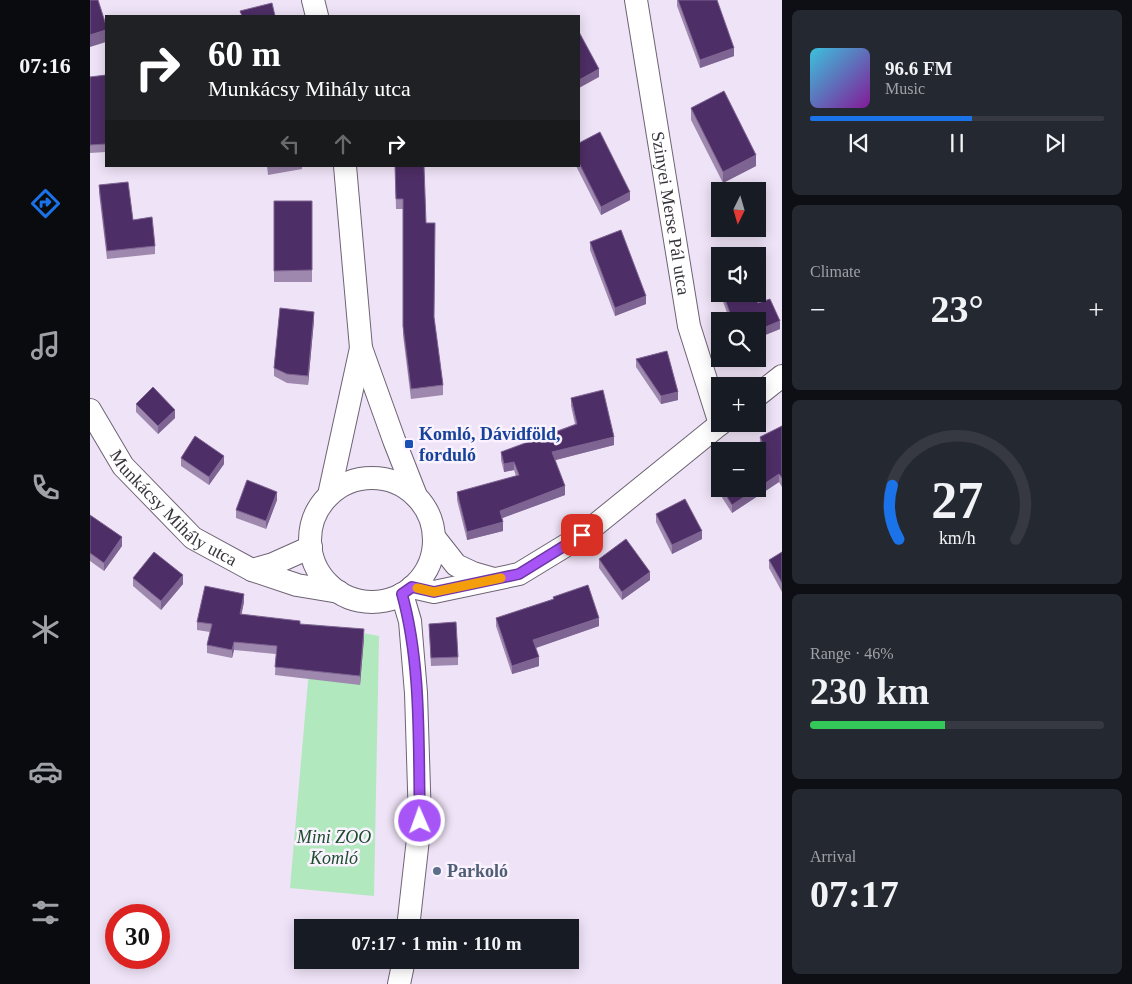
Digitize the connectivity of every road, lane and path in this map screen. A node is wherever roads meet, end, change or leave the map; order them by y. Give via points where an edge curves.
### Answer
1 (313, 0) edge
2 (636, 0) edge
3 (317, 15) edge
4 (345, 167) edge
5 (361, 348) junction
6 (782, 376) edge
7 (766, 389) edge
8 (711, 396) edge
9 (90, 410) edge
10 (711, 431) edge
11 (329, 495) junction
12 (416, 496) junction
13 (434, 537) junction
14 (310, 547) junction
15 (252, 570) junction
16 (495, 580) junction
17 (407, 591) junction
18 (339, 592) junction
19 (409, 919) edge
20 (402, 969) edge
21 (399, 984) edge

1 - 3 street
2 - 8 street, Szinyei Merse Pál utca via 689,326
4 - 5 street
5 - 11 street
5 - 12 street
6 - 7 street
9 - 15 street, Munkácsy Mihály utca via 123,466 193,538
10 - 16 street via 582,535 519,574
11 - 12 street via 340,487 366,478 380,478 405,487
11 - 14 street via 311,528
12 - 13 street via 432,522
13 - 16 street via 456,564
13 - 17 street via 432,556 424,573
14 - 15 street, Munkácsy Mihály utca
14 - 18 street via 315,565
15 - 18 street, Munkácsy Mihály utca via 297,585
16 - 17 street via 434,592
17 - 18 street via 382,601 360,600
17 - 19 street via 416,693 420,821
20 - 21 street

